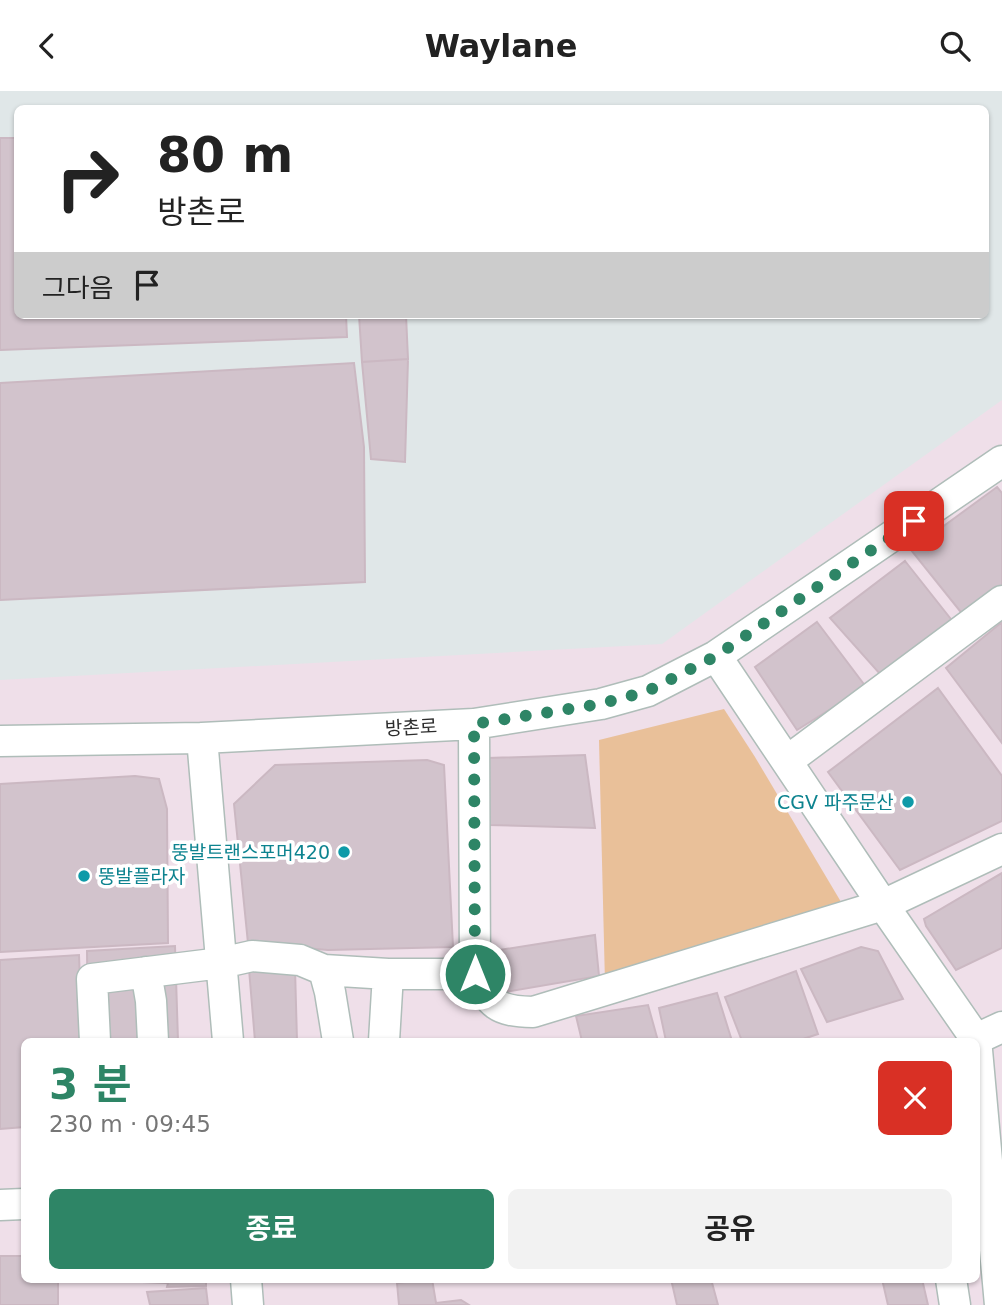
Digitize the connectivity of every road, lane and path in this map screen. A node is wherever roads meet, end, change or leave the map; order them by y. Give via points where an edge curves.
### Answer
1 (1002, 461) edge
2 (1002, 601) edge
3 (716, 656) junction
4 (474, 724) junction
5 (202, 738) junction
6 (0, 741) edge
7 (787, 761) junction
8 (1002, 849) edge
9 (883, 905) junction
10 (221, 963) junction
11 (324, 970) junction
12 (146, 972) junction
13 (388, 974) junction
14 (475, 974) junction
15 (983, 1036) edge
16 (95, 1038) edge
17 (153, 1038) edge
18 (228, 1038) edge
19 (338, 1038) edge
20 (383, 1038) edge
21 (21, 1204) edge
22 (0, 1205) edge
23 (246, 1283) edge
24 (952, 1283) edge
25 (248, 1305) edge
26 (955, 1305) edge
27 (1000, 1305) edge

1 - 3 street, 방촌로
2 - 7 street
3 - 4 street, 방촌로 via 648,691 600,704
3 - 7 street
4 - 5 street, 방촌로
4 - 14 street
5 - 6 street, 방촌로
5 - 10 street
7 - 9 street
8 - 9 street
9 - 14 street via 533,1012 508,1012 489,999
9 - 15 street
10 - 11 street via 252,956 300,960
10 - 12 street
10 - 18 street
11 - 13 street
11 - 19 street
12 - 16 street via 92,979
12 - 17 street
13 - 14 street
13 - 20 street
15 - 27 street
21 - 22 street
23 - 25 street
24 - 26 street

